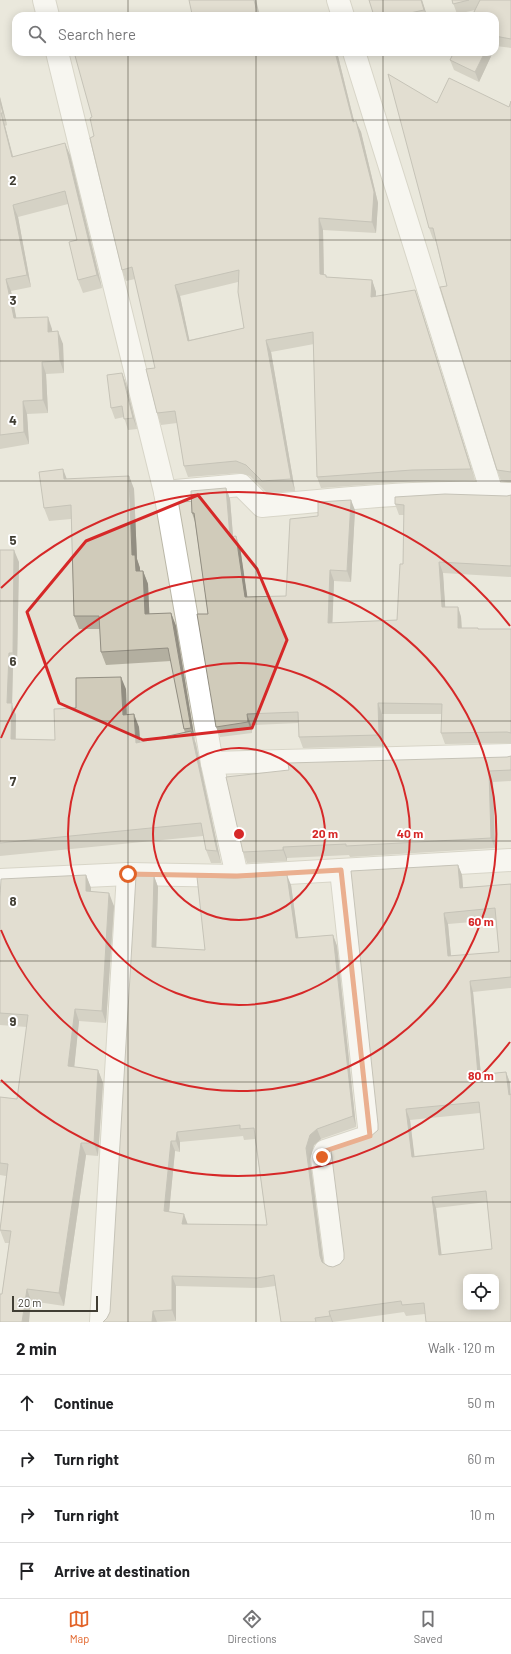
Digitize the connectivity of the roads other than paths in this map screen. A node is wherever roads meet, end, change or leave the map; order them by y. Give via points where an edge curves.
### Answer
1 (44, 0) edge
2 (338, 0) edge
3 (47, 12) edge
4 (342, 12) edge
5 (58, 56) edge
6 (355, 56) edge
7 (165, 492) junction
8 (502, 493) edge
9 (511, 755) edge
10 (212, 764) junction
11 (511, 860) edge
12 (341, 870) junction
13 (128, 874) junction
14 (237, 876) junction
15 (0, 880) edge
16 (336, 1265) edge
17 (100, 1322) edge

1 - 3 street
2 - 4 street
5 - 7 street
6 - 8 street
7 - 8 street via 240,485 262,506 389,495
7 - 10 street
9 - 10 street
10 - 14 street
11 - 12 street
12 - 14 street
12 - 16 street via 370,1136 325,1151 322,1157
13 - 14 street
13 - 15 street
13 - 17 street

